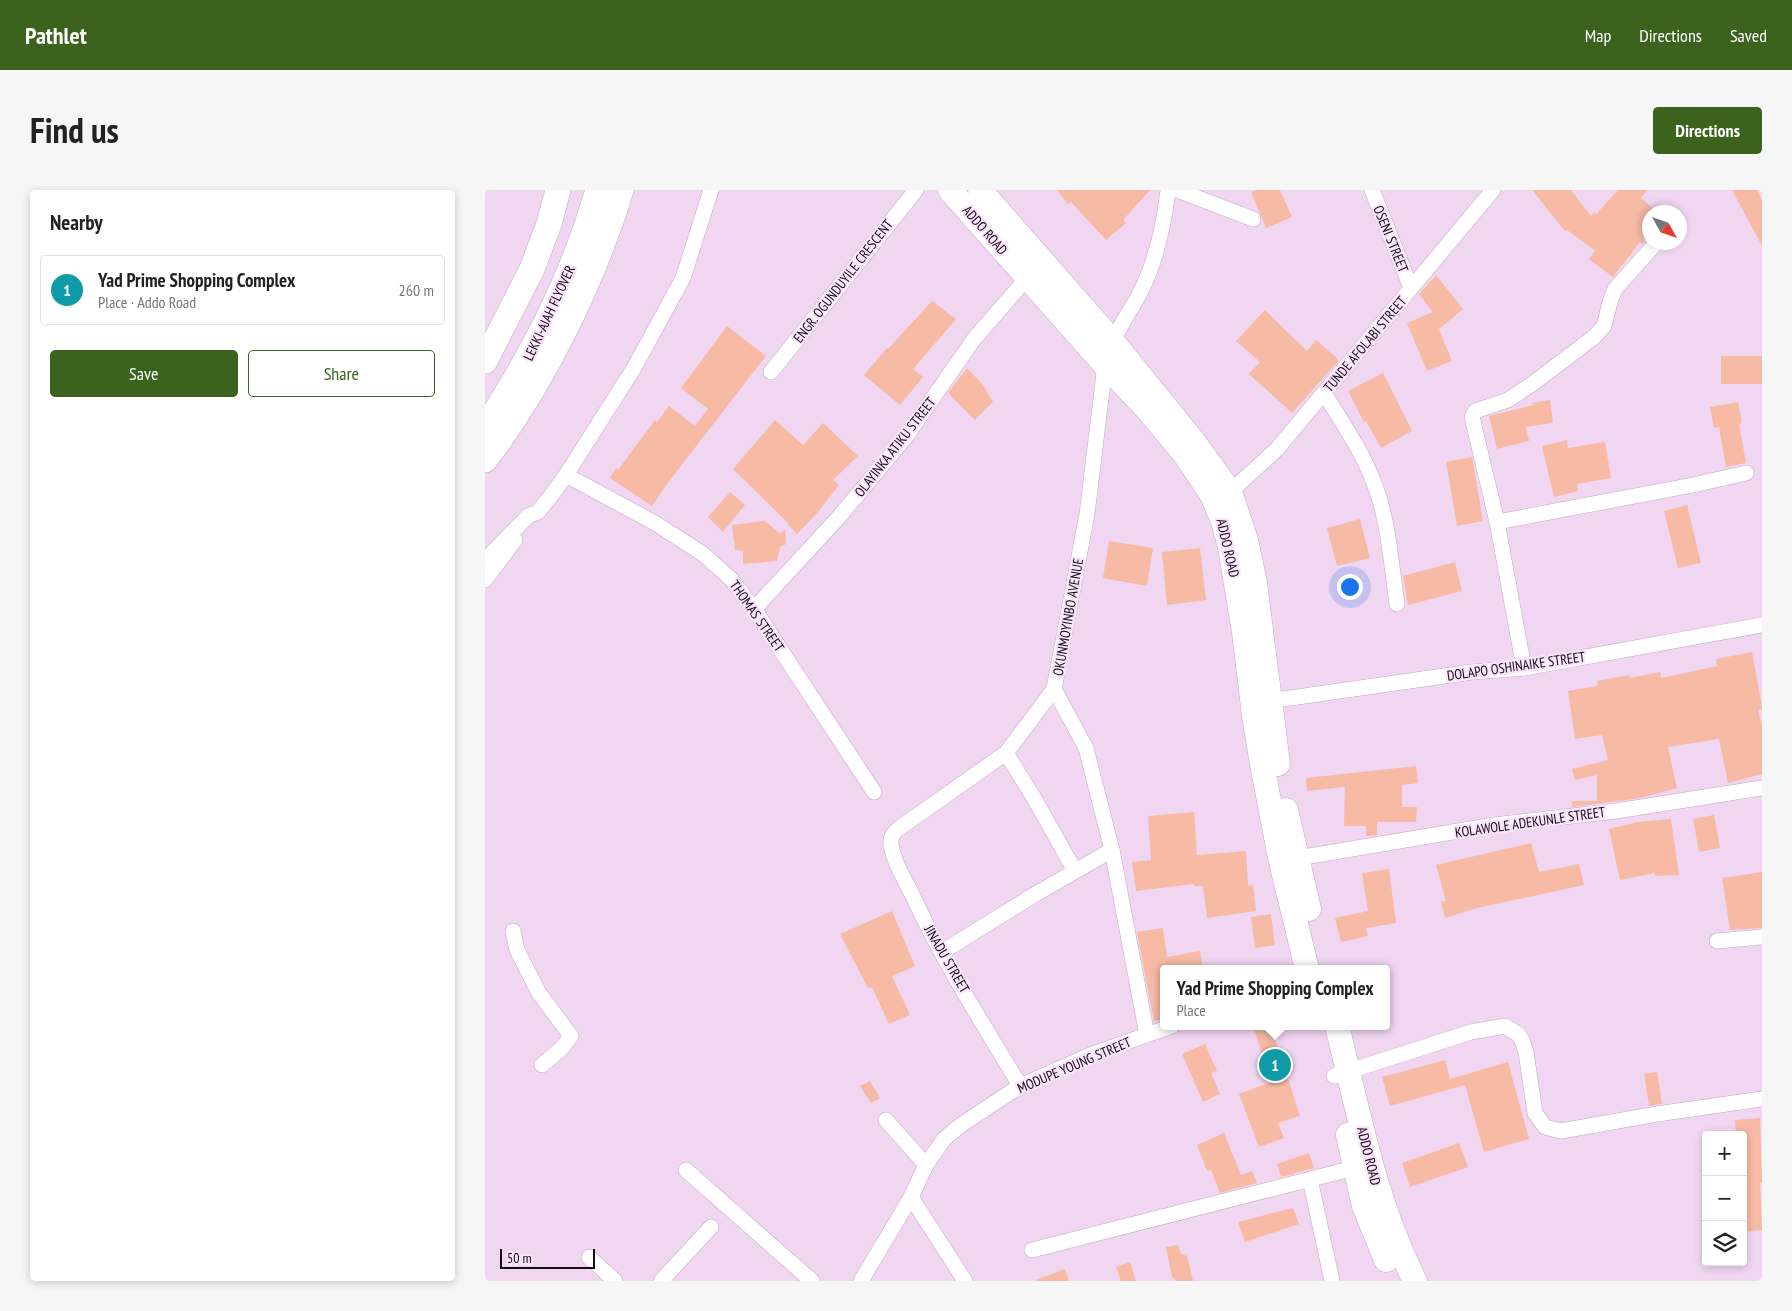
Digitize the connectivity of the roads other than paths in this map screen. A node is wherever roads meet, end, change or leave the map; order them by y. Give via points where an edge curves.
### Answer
1 (558, 190) edge
2 (581, 190) edge
3 (598, 190) edge
4 (621, 190) edge
5 (711, 190) edge
6 (915, 190) edge
7 (949, 190) edge
8 (980, 190) edge
9 (1168, 190) edge
10 (1177, 190) edge
11 (1372, 190) edge
12 (1493, 190) edge
13 (1253, 219) dead end
14 (1650, 250) edge
15 (1027, 278) junction
16 (1411, 288) junction
17 (1113, 342) junction
18 (485, 361) edge
19 (1105, 365) junction
20 (771, 372) dead end
21 (1324, 393) junction
22 (485, 397) edge
23 (485, 428) edge
24 (485, 460) edge
25 (1746, 472) dead end
26 (566, 475) junction
27 (1230, 492) junction
28 (538, 512) junction
29 (1497, 522) junction
30 (485, 560) edge
31 (485, 580) edge
32 (1397, 604) dead end
33 (754, 609) junction
34 (1762, 625) edge
35 (1524, 668) junction
36 (1054, 689) junction
37 (1269, 701) junction
38 (1006, 753) junction
39 (1762, 788) edge
40 (874, 792) dead end
41 (899, 829) joint
42 (1111, 850) junction
43 (1297, 858) junction
44 (1075, 871) junction
45 (513, 931) dead end
46 (1762, 937) edge
47 (1717, 941) dead end
48 (942, 952) junction
49 (1306, 965) edge
50 (1322, 965) edge
51 (1160, 1030) edge
52 (1323, 1030) edge
53 (1337, 1030) edge
54 (1147, 1034) junction
55 (542, 1065) dead end
56 (1341, 1074) junction
57 (1020, 1086) junction
58 (1762, 1099) edge
59 (886, 1120) dead end
60 (926, 1166) junction
61 (1355, 1168) junction
62 (686, 1170) dead end
63 (1310, 1179) junction
64 (911, 1197) junction
65 (711, 1227) dead end
66 (1032, 1250) dead end
67 (589, 1256) dead end
68 (615, 1281) edge
69 (661, 1281) edge
70 (812, 1281) edge
71 (861, 1281) edge
72 (965, 1281) edge
73 (1332, 1281) edge
74 (1397, 1281) edge
75 (1415, 1281) edge

1 - 18 highway via 532,269
2 - 22 highway, LEKKI-AJAH FLYOVER via 537,306
3 - 23 highway, LEKKI-AJAH FLYOVER via 552,310 524,366
4 - 24 highway via 570,317 537,381
5 - 26 street via 683,278 633,368
6 - 20 street, ENGR. OGUNDUYILE CRESCENT
7 - 15 main road, ADDO ROAD
8 - 17 main road, ADDO ROAD
9 - 17 street via 1165,214 1142,289
10 - 13 street
11 - 16 street, OSENI STREET
12 - 16 street, TUNDE AFOLABI STREET
14 - 29 street via 1615,289 1604,326 1594,337 1508,400 1473,413
15 - 19 main road, ADDO ROAD
15 - 33 street, OLAYINKA ATIKU STREET via 974,339 905,438 838,518
16 - 21 street, TUNDE AFOLABI STREET
17 - 27 main road, ADDO ROAD
19 - 36 street, OKUNMOYINBO AVENUE via 1087,514
19 - 49 main road, ADDO ROAD via 1184,453 1212,496 1223,521 1235,575 1267,792
21 - 27 street, TUNDE AFOLABI STREET via 1277,449
21 - 32 street via 1355,442 1375,485 1384,515
25 - 29 street
26 - 28 street
26 - 33 street, THOMAS STREET via 655,523 703,554 731,579
27 - 37 main road, ADDO ROAD via 1246,540 1255,582
28 - 30 street via 524,520
28 - 31 street
29 - 35 street
33 - 40 street, THOMAS STREET
34 - 35 street, DOLAPO OSHINAIKE STREET
35 - 37 street, DOLAPO OSHINAIKE STREET via 1472,672
36 - 38 street, OKUNMOYINBO AVENUE
36 - 42 street via 1086,748
37 - 43 main road, ADDO ROAD via 1284,800
38 - 41 street, OKUNMOYINBO AVENUE
38 - 44 street
39 - 43 street, KOLAWOLE ADEKUNLE STREET
41 - 48 street, JINADU STREET via 891,838 897,862
42 - 44 street
42 - 54 street
43 - 50 main road, ADDO ROAD
44 - 48 street
45 - 55 street via 517,950 539,993 571,1036
46 - 47 street
48 - 57 street, JINADU STREET
51 - 54 street, MODUPE YOUNG STREET
52 - 56 main road, ADDO ROAD
53 - 56 main road, ADDO ROAD
54 - 57 street, MODUPE YOUNG STREET
56 - 58 street via 1471,1032 1505,1026 1523,1040 1535,1113 1545,1127 1561,1131
56 - 61 main road, ADDO ROAD
56 - 75 main road, ADDO ROAD via 1391,1231
57 - 60 street, MODUPE YOUNG STREET via 961,1124 944,1139
59 - 60 street
60 - 64 street, MODUPE YOUNG STREET
61 - 63 street
61 - 74 main road, ADDO ROAD via 1364,1206
62 - 70 street
63 - 66 street
63 - 73 street
64 - 71 street, MODUPE YOUNG STREET
64 - 72 street
65 - 69 street
67 - 68 street

